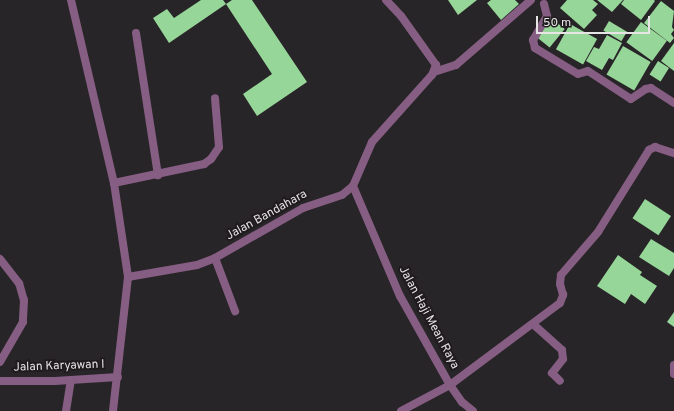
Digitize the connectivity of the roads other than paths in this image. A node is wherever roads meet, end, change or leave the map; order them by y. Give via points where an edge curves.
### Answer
1 (72, 0) edge
2 (386, 0) edge
3 (531, 0) edge
4 (535, 0) edge
5 (546, 2) edge
6 (136, 33) dead end
7 (434, 72) junction
8 (215, 98) dead end
9 (674, 103) edge
10 (674, 152) edge
11 (158, 174) junction
12 (114, 183) junction
13 (353, 186) junction
14 (215, 258) junction
15 (0, 259) edge
16 (128, 277) junction
17 (234, 311) dead end
18 (533, 324) junction
19 (0, 362) edge
20 (674, 365) edge
21 (674, 374) edge
22 (118, 377) junction
23 (71, 380) junction
24 (0, 381) edge
25 (560, 382) dead end
26 (450, 385) junction
27 (66, 411) edge
28 (113, 411) edge
29 (401, 411) edge
30 (473, 411) edge

1 - 12 street
2 - 7 street via 435,61
3 - 7 street via 456,65
4 - 5 street
5 - 9 street via 547,16 533,40 535,48 578,74 588,71 631,100 651,88
6 - 11 street
7 - 13 street via 372,142
8 - 11 street via 219,147 216,155 204,164
10 - 18 street via 655,146 644,157 598,232 561,275 563,295 560,303
11 - 12 street
12 - 16 street
13 - 14 street, Jalan Bandahara via 342,195 303,208
13 - 26 street, Jalan Haji Mean Raya via 400,296
14 - 16 street, Jalan Bandahara via 198,265
14 - 17 street
15 - 19 street via 19,283 24,300 23,322
16 - 22 street
18 - 25 street via 562,350 563,359 552,373
18 - 26 street
20 - 21 street
22 - 23 street, Jalan Karyawan I
22 - 28 street
23 - 24 street, Jalan Karyawan I
23 - 27 street
26 - 29 street
26 - 30 street, Jalan Haji Mean Raya

